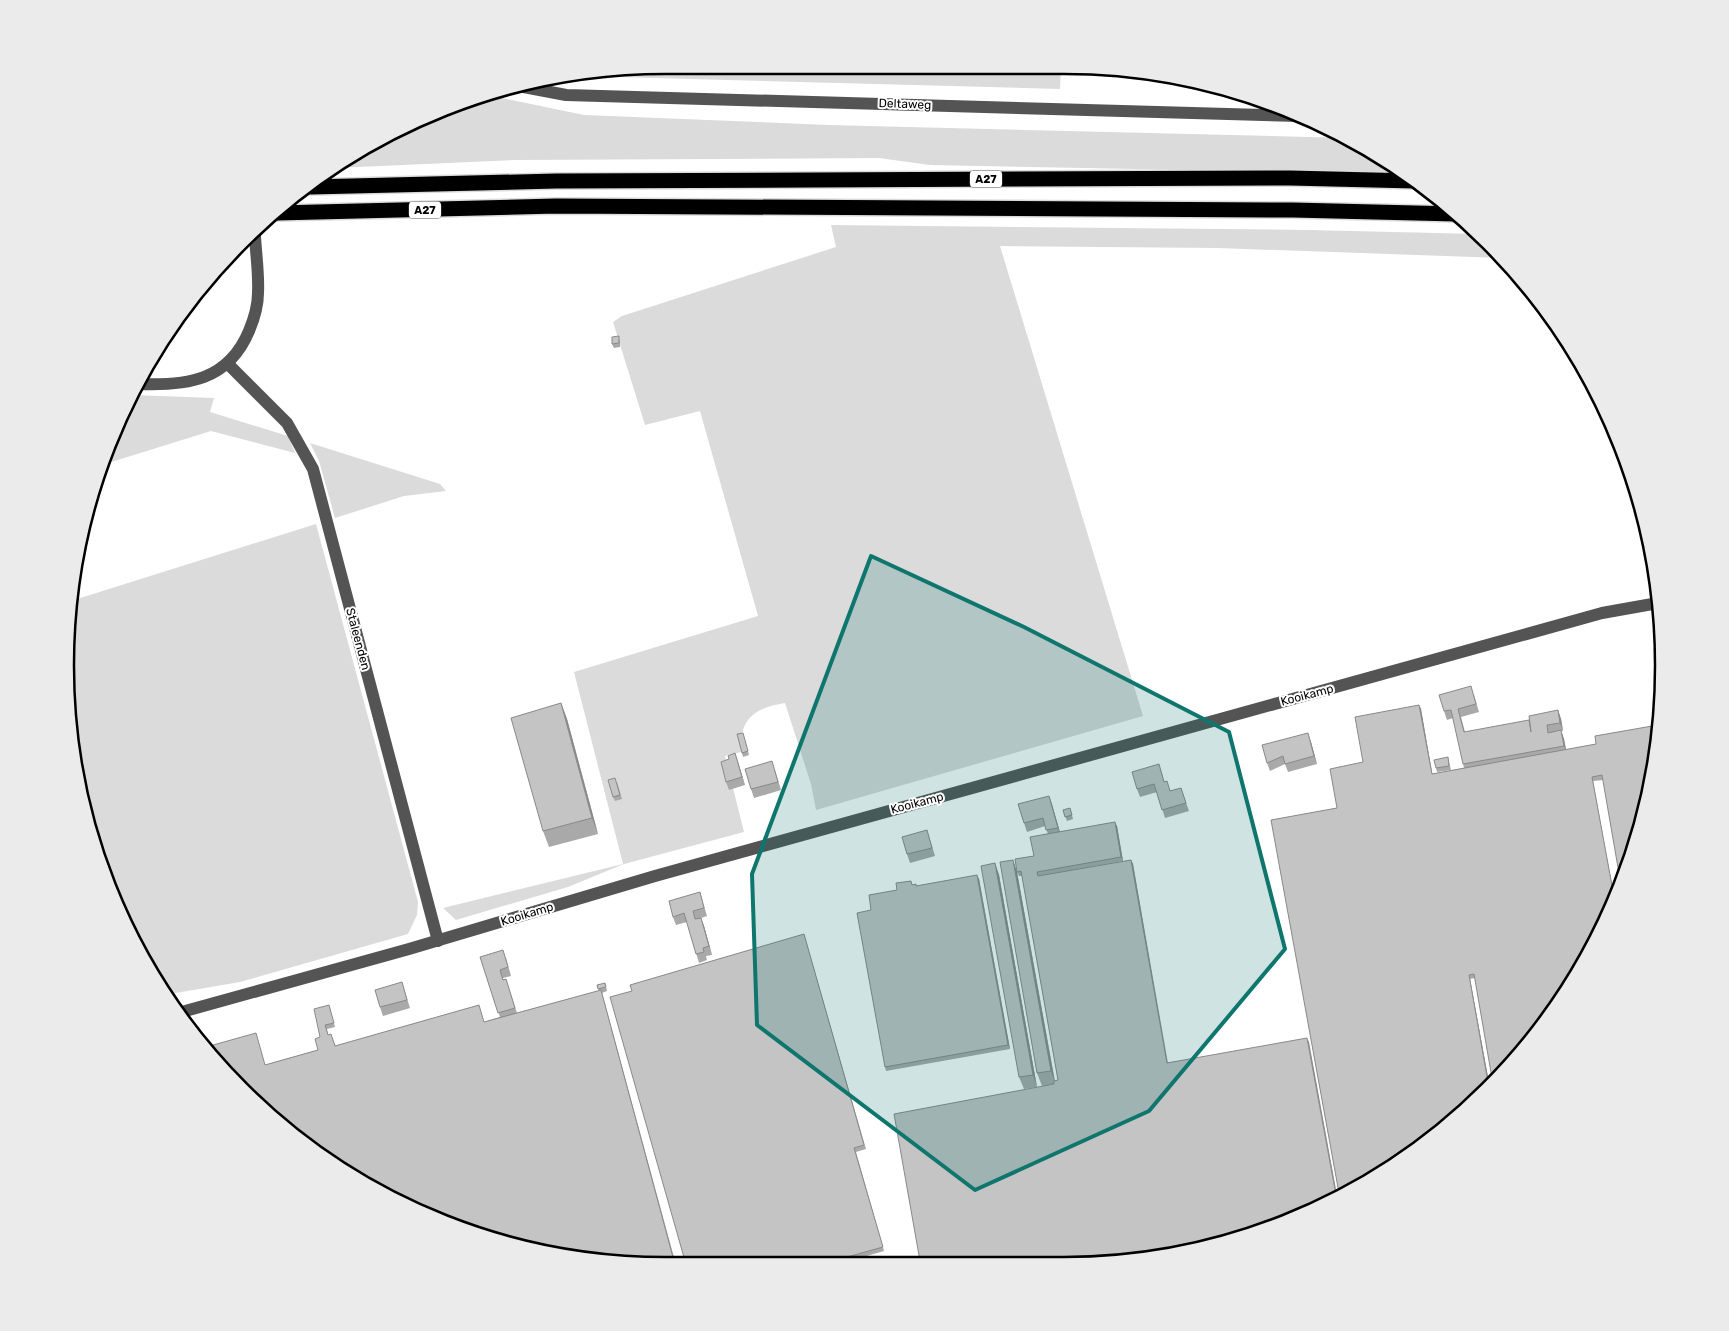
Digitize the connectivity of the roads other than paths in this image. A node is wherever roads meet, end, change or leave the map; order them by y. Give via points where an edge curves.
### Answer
1 (535, 89) edge
2 (1281, 115) edge
3 (1403, 181) edge
4 (318, 187) edge
5 (285, 213) edge
6 (1445, 214) edge
7 (255, 239) edge
8 (228, 364) junction
9 (146, 384) edge
10 (1652, 604) edge
11 (438, 940) junction
12 (185, 1011) edge

1 - 2 street, Deltaweg via 566,94
3 - 4 highway, A27 via 1290,178 556,180
5 - 6 highway, A27 via 556,206
7 - 8 street via 258,294 254,317 241,350
8 - 9 street via 194,381
8 - 11 street, Staleenden via 287,423 312,469
10 - 11 street, Kooikamp via 1602,613 655,876
11 - 12 street, Kooikamp

